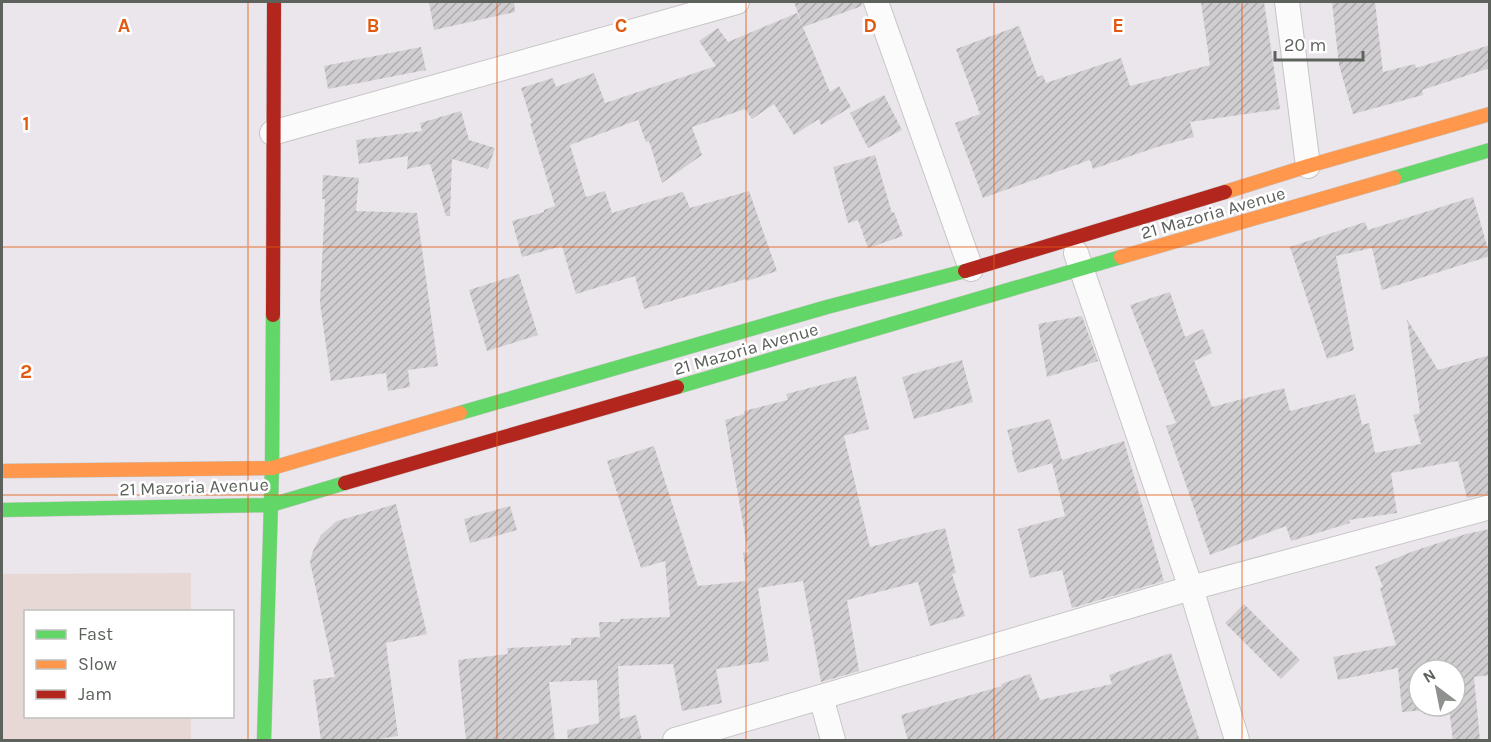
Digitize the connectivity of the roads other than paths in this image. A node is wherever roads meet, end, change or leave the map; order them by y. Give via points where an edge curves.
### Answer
1 (274, 2) edge
2 (737, 2) edge
3 (876, 2) edge
4 (1287, 2) edge
5 (1490, 114) edge
6 (272, 133) junction
7 (1490, 150) edge
8 (1308, 166) junction
9 (1072, 239) junction
10 (971, 269) junction
11 (1082, 270) junction
12 (272, 468) junction
13 (2, 471) edge
14 (271, 505) junction
15 (1490, 507) edge
16 (2, 510) edge
17 (1191, 588) junction
18 (821, 697) junction
19 (264, 741) edge
20 (675, 741) edge
21 (833, 741) edge
22 (1237, 741) edge

1 - 6 main road
2 - 6 street
3 - 10 street
4 - 8 street
5 - 8 main road, 21 Mazoria Avenue
6 - 12 main road
7 - 11 main road, 21 Mazoria Avenue
8 - 9 main road, 21 Mazoria Avenue
9 - 10 main road, 21 Mazoria Avenue
9 - 11 street
10 - 12 main road, 21 Mazoria Avenue
11 - 14 main road, 21 Mazoria Avenue
11 - 17 street
12 - 13 main road, 21 Mazoria Avenue
12 - 14 main road
14 - 16 main road, 21 Mazoria Avenue
14 - 19 main road
15 - 17 street
17 - 18 street
17 - 22 street
18 - 20 street
18 - 21 street

